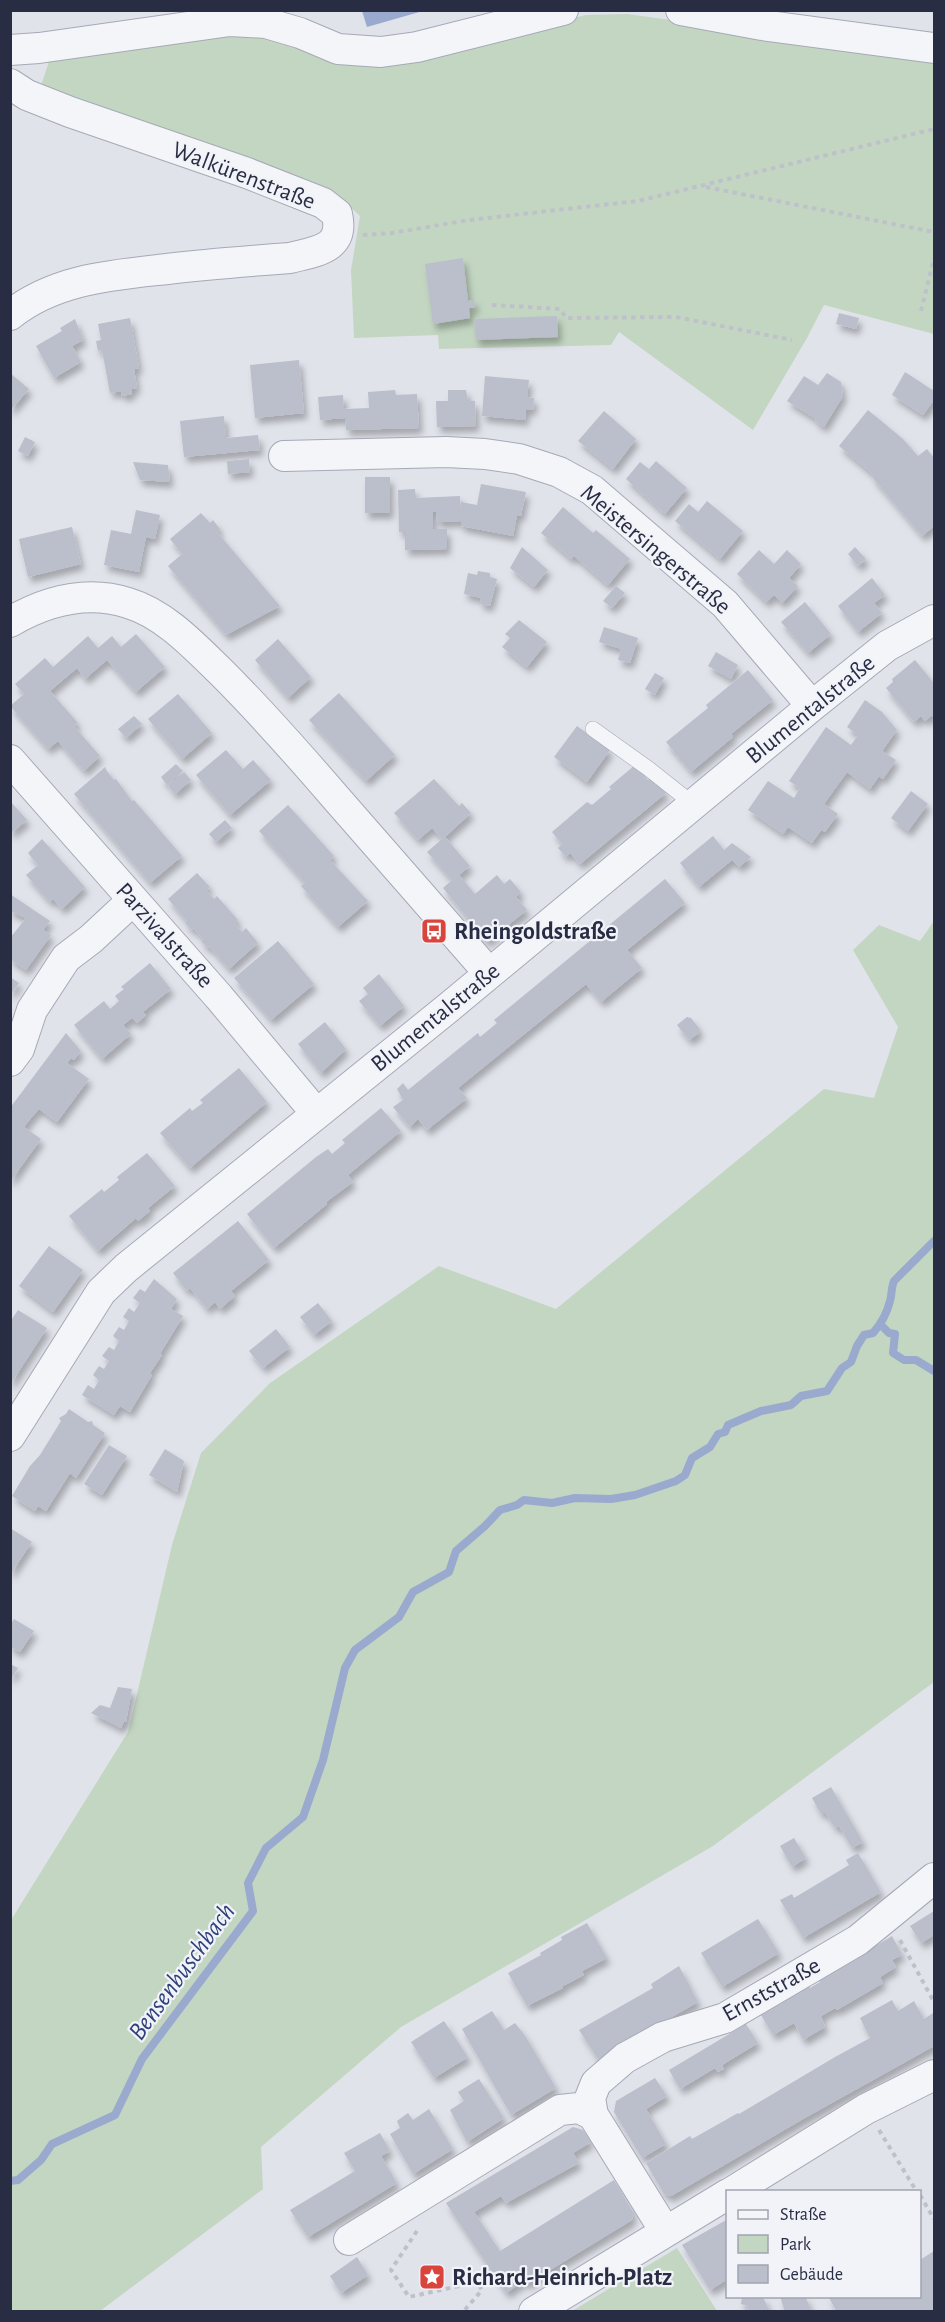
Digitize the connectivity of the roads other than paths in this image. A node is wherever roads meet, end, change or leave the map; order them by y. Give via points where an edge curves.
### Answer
1 (562, 10) edge
2 (681, 10) edge
3 (934, 48) edge
4 (10, 50) edge
5 (10, 84) edge
6 (10, 315) edge
7 (284, 456) dead end
8 (934, 620) edge
9 (10, 622) edge
10 (812, 706) junction
11 (593, 729) dead end
12 (10, 760) edge
13 (693, 804) junction
14 (133, 900) junction
15 (489, 973) junction
16 (10, 1061) edge
17 (316, 1113) junction
18 (10, 1436) edge
19 (934, 1878) edge
20 (934, 2075) edge
21 (593, 2115) junction
22 (735, 2190) edge
23 (726, 2195) edge
24 (665, 2231) junction
25 (349, 2240) dead end
26 (534, 2312) edge

1 - 4 street via 381,52 338,49 266,23 230,21
2 - 3 street via 762,26
5 - 6 street, Walkürenstraße via 70,112 323,203 337,214 340,227 333,242 319,251 290,258 96,277 56,289
7 - 10 street, Meistersingerstraße via 485,454 519,459 560,472 592,490 725,604
8 - 10 street, Blumentalstraße via 887,646
9 - 15 street via 32,609 56,602 104,598 149,612 187,639 266,718
10 - 13 street, Blumentalstraße
11 - 13 lane
12 - 14 street, Parzivalstraße
13 - 15 street, Blumentalstraße
14 - 16 street via 66,958 32,1010 19,1048
14 - 17 street, Parzivalstraße
15 - 17 street, Blumentalstraße
17 - 18 street, Blumentalstraße via 101,1292
19 - 21 street, Ernststraße via 858,1940 726,2018 663,2037 625,2058 596,2083 590,2098
20 - 22 street via 866,2109
21 - 24 street
21 - 25 street via 579,2108 560,2110
23 - 24 street
24 - 26 street

